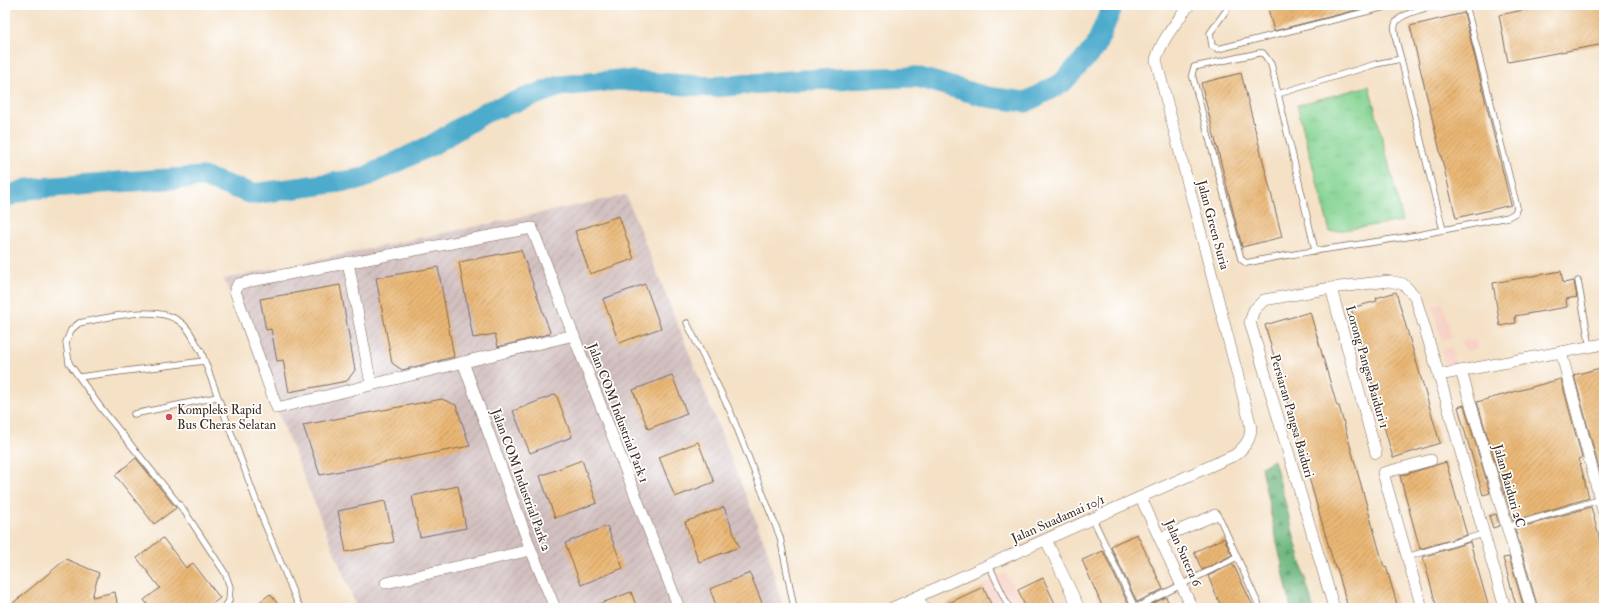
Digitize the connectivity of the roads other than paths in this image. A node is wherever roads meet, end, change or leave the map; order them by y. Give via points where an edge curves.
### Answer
1 (1189, 5) edge
2 (1230, 5) edge
3 (1393, 5) edge
4 (1438, 5) edge
5 (1466, 5) edge
6 (1416, 8) edge
7 (1401, 59) junction
8 (1278, 94) junction
9 (1443, 230) junction
10 (1315, 250) junction
11 (348, 262) junction
12 (1578, 281) dead end
13 (1330, 288) junction
14 (688, 323) dead end
15 (574, 336) junction
16 (1604, 344) edge
17 (1590, 347) junction
18 (1561, 352) junction
19 (204, 361) junction
20 (463, 362) junction
21 (1461, 371) junction
22 (1440, 376) junction
23 (79, 377) junction
24 (371, 384) junction
25 (217, 397) junction
26 (134, 414) dead end
27 (1376, 453) dead end
28 (1235, 455) joint
29 (1431, 460) dead end
30 (1141, 498) junction
31 (1602, 499) edge
32 (1604, 514) edge
33 (1215, 515) joint
34 (1093, 519) junction
35 (1506, 527) junction
36 (1483, 534) junction
37 (1161, 538) junction
38 (1046, 540) junction
39 (532, 550) junction
40 (1237, 557) junction
41 (1407, 557) junction
42 (989, 565) junction
43 (386, 583) dead end
44 (1181, 584) junction
45 (918, 597) junction
46 (224, 608) edge
47 (301, 608) edge
48 (555, 608) edge
49 (679, 608) edge
50 (794, 608) edge
51 (892, 608) edge
52 (924, 608) edge
53 (1009, 608) edge
54 (1079, 608) edge
55 (1192, 608) edge
56 (1260, 608) edge
57 (1334, 608) edge
58 (1422, 608) edge
59 (1505, 608) edge
60 (1531, 608) edge

1 - 28 street, Jalan Green Suria via 1164,41 1156,60 1252,432 1248,441
2 - 3 lane via 1210,33 1212,46 1218,49
4 - 6 lane
5 - 9 lane via 1517,207 1515,213 1508,216
6 - 7 lane via 1396,21 1394,27
7 - 8 lane via 1376,64
7 - 9 lane
8 - 10 lane
8 - 10 lane via 1271,64 1263,53 1194,67 1192,71 1241,259 1246,263
9 - 10 lane
11 - 15 street, Jalan COM Industrial Park 1 via 532,228
11 - 24 street
11 - 24 street via 238,284 235,291 277,408
12 - 17 lane
13 - 22 street, Persiaran Pangsa Baiduri via 1390,281 1403,284 1415,296
13 - 27 street, Lorong Pangsa Baiduri 1
13 - 57 street, Persiaran Pangsa Baiduri via 1264,300 1254,310 1250,322
14 - 50 lane via 732,413 780,536
15 - 20 street
15 - 49 street, Jalan COM Industrial Park 1
16 - 17 street
17 - 18 street
18 - 21 street
18 - 31 street
19 - 23 lane
19 - 23 lane via 184,325 172,316 144,312 79,323 71,330 66,342 69,363
19 - 25 lane
20 - 24 street
20 - 39 street, Jalan COM Industrial Park 2
21 - 22 street
21 - 35 street, Jalan Baiduri 2C
22 - 36 street
23 - 46 lane via 184,512 225,573 230,587 229,601
25 - 26 lane
25 - 47 lane via 264,522
28 - 30 street, Jalan Suadamai 10/1
29 - 41 street via 1383,473
30 - 34 street, Jalan Suadamai 10/1
30 - 37 street, Jalan Sutera 6
31 - 32 street
31 - 35 lane
33 - 37 street
33 - 40 lane via 1220,519
34 - 38 street, Jalan Suadamai 10/1
34 - 44 lane via 1135,608
35 - 60 street, Jalan Baiduri 2C
36 - 41 lane
36 - 59 street
37 - 44 street, Jalan Sutera 6
38 - 42 street, Jalan Suadamai 10/1
38 - 54 street
39 - 43 street
39 - 48 street, Jalan COM Industrial Park 2
40 - 44 lane
40 - 56 lane
41 - 58 street
42 - 45 street, Jalan Suadamai 10/1
42 - 53 lane
44 - 55 street, Jalan Sutera 6
45 - 51 street, Jalan Suadamai 10/1
45 - 52 street

